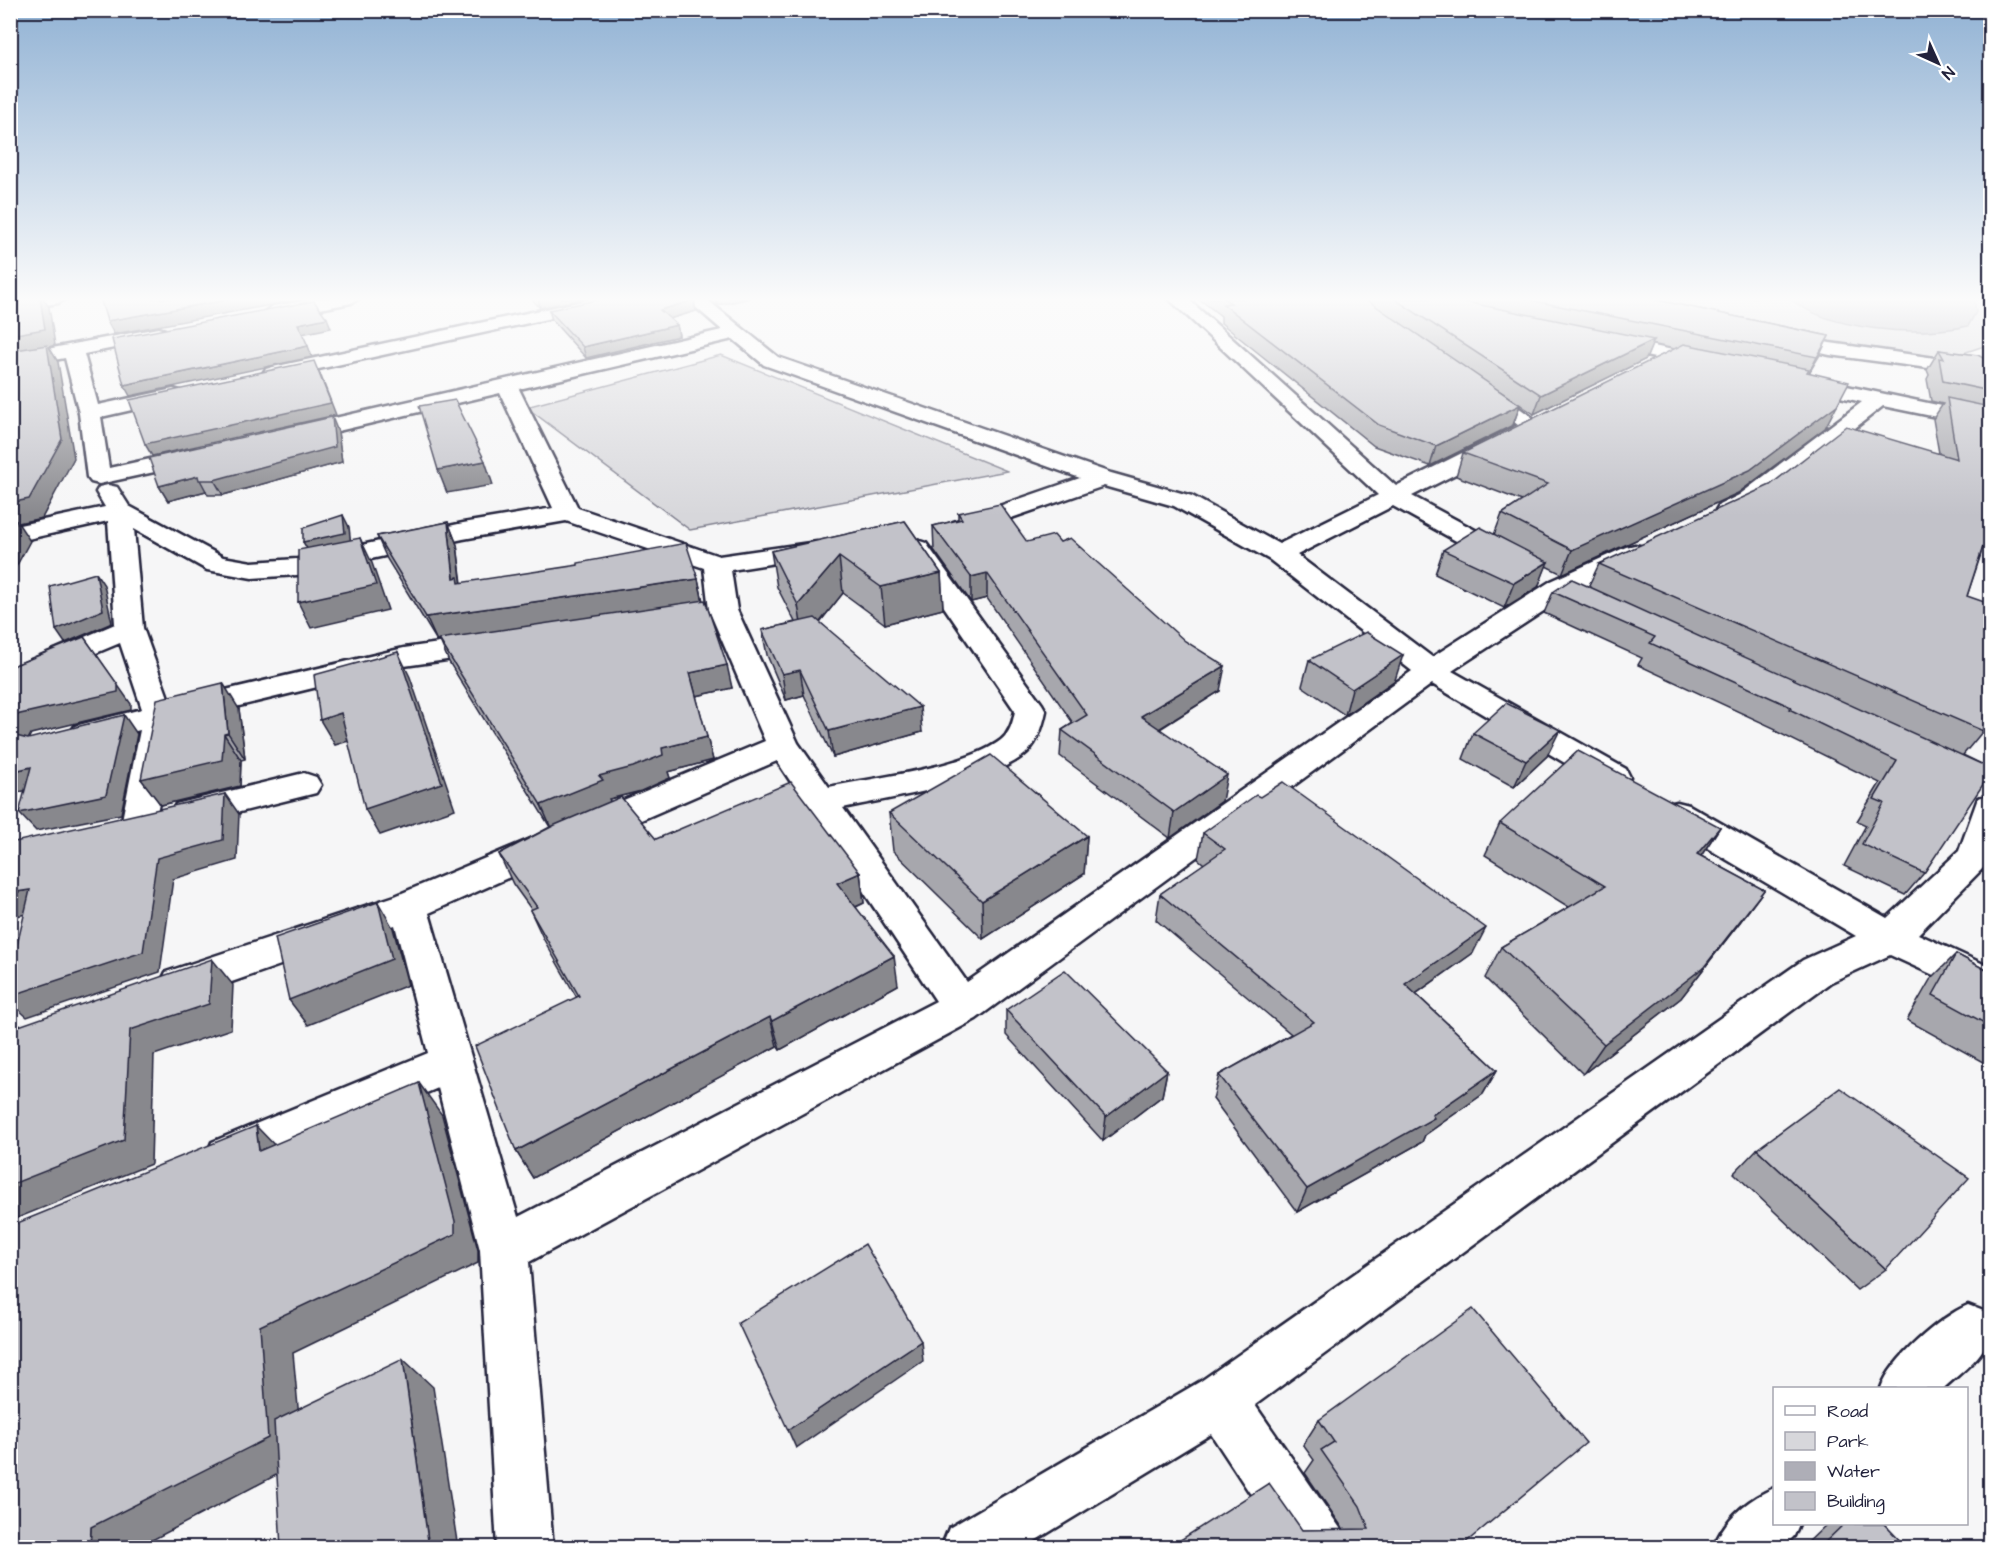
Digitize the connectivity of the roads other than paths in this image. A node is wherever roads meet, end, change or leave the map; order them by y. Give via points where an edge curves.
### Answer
1 (78, 371) edge
2 (286, 371) edge
3 (577, 371) edge
4 (799, 371) edge
5 (1256, 371) edge
6 (1955, 371) edge
7 (1985, 376) edge
8 (252, 378) edge
9 (1465, 378) edge
10 (1776, 378) edge
11 (508, 387) junction
12 (194, 390) edge
13 (1879, 399) junction
14 (90, 413) junction
15 (1555, 415) edge
16 (1990, 422) edge
17 (1533, 426) junction
18 (274, 438) edge
19 (216, 451) edge
20 (99, 477) junction
21 (1103, 478) junction
22 (1393, 496) junction
23 (120, 511) junction
24 (568, 513) junction
25 (1706, 520) edge
26 (10, 534) edge
27 (1654, 544) edge
28 (841, 547) edge
29 (1279, 554) junction
30 (717, 564) junction
31 (1543, 578) junction
32 (1593, 602) edge
33 (129, 628) junction
34 (510, 642) edge
35 (1431, 671) junction
36 (10, 680) edge
37 (159, 715) junction
38 (55, 741) edge
39 (783, 746) junction
40 (304, 785) dead end
41 (819, 801) junction
42 (1990, 807) edge
43 (138, 825) junction
44 (103, 833) edge
45 (1983, 860) edge
46 (408, 906) junction
47 (1890, 938) junction
48 (1990, 985) edge
49 (143, 997) edge
50 (962, 1007) junction
51 (453, 1062) junction
52 (195, 1171) edge
53 (504, 1250) junction
54 (1968, 1330) dead end
55 (1909, 1387) edge
56 (1219, 1399) junction
57 (1773, 1517) edge
58 (525, 1548) edge
59 (969, 1548) edge
60 (1320, 1548) edge
61 (1741, 1548) edge

1 - 14 street
2 - 8 street
3 - 11 street
4 - 21 street
5 - 22 street
6 - 7 street
9 - 17 street
10 - 13 street
11 - 18 street
11 - 24 street
12 - 14 street
13 - 16 street
13 - 25 street via 1748,500
14 - 20 street
15 - 17 street
17 - 22 street
19 - 20 street
20 - 23 street
21 - 29 street via 1183,501
21 - 41 street via 957,529 903,538 1031,711 1028,728 1013,747 979,764
22 - 29 street
22 - 31 street
23 - 24 street via 216,564 252,570 297,567
23 - 26 street
23 - 33 street
24 - 30 street
27 - 31 street
28 - 30 street
29 - 35 street
30 - 39 street via 711,612
31 - 32 street
31 - 35 street
33 - 36 street
33 - 37 street
34 - 37 street via 404,657
35 - 47 street
35 - 50 street
37 - 38 street
37 - 43 street
39 - 41 street
39 - 46 street
40 - 43 street
41 - 50 street
42 - 45 street
43 - 44 street
45 - 47 street
46 - 49 street
46 - 51 street
47 - 48 street
47 - 56 street via 1817,971
50 - 53 street
51 - 52 street
51 - 53 street
53 - 58 street
54 - 55 street
56 - 59 street
56 - 60 street
57 - 61 street

